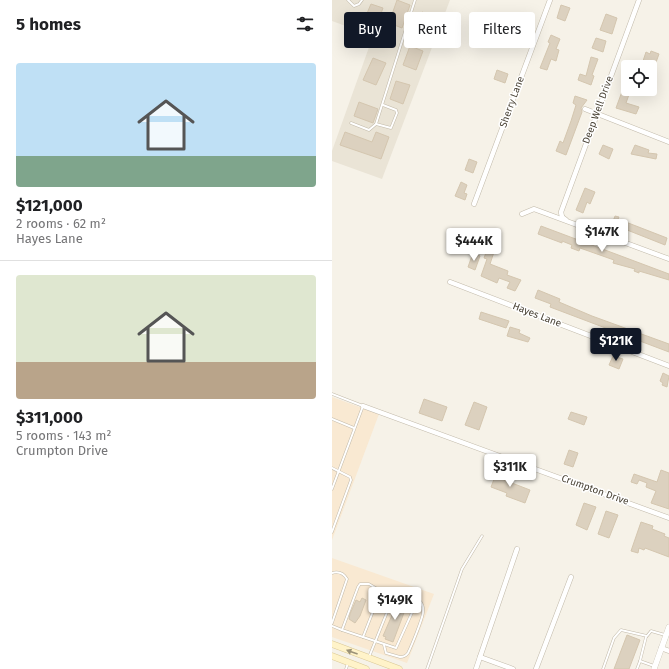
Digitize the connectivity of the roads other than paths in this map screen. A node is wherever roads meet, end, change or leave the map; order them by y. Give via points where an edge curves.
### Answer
1 (348, 0) edge
2 (362, 0) edge
3 (415, 0) edge
4 (550, 0) edge
5 (639, 0) edge
6 (382, 105) junction
7 (585, 109) dead end
8 (596, 114) junction
9 (350, 123) dead end
10 (376, 124) junction
11 (669, 142) edge
12 (474, 204) dead end
13 (522, 214) dead end
14 (566, 220) junction
15 (669, 259) edge
16 (450, 282) dead end
17 (669, 366) edge
18 (332, 394) edge
19 (363, 406) junction
20 (332, 419) edge
21 (354, 428) junction
22 (332, 468) edge
23 (339, 471) junction
24 (332, 489) edge
25 (669, 518) edge
26 (332, 532) edge
27 (482, 536) dead end
28 (517, 549) dead end
29 (332, 573) edge
30 (571, 577) dead end
31 (379, 596) junction
32 (414, 597) junction
33 (390, 604) junction
34 (332, 625) edge
35 (669, 627) edge
36 (342, 630) junction
37 (666, 635) junction
38 (646, 636) junction
39 (363, 637) junction
40 (375, 642) junction
41 (332, 644) edge
42 (384, 645) junction
43 (661, 648) junction
44 (669, 651) edge
45 (332, 656) edge
46 (480, 657) junction
47 (369, 658) junction
48 (640, 661) junction
49 (348, 662) junction
50 (654, 668) edge
51 (346, 669) edge
52 (365, 669) edge
53 (399, 669) edge
54 (427, 669) edge
55 (476, 669) edge
56 (513, 669) edge
57 (536, 669) edge
58 (603, 669) edge
59 (637, 669) edge

1 - 2 lane via 354,6
3 - 6 lane
4 - 12 street, Sherry Lane
5 - 8 street, Deep Well Drive
6 - 10 lane
6 - 10 lane via 396,110 397,113 391,128
7 - 8 street
8 - 11 street
8 - 14 street, Deep Well Drive via 561,212
9 - 10 lane via 369,130
13 - 14 street via 534,209
14 - 15 street
16 - 17 street, Hayes Lane
18 - 19 lane
19 - 21 lane
19 - 25 street, Crumpton Drive
20 - 21 lane
21 - 23 lane
22 - 23 lane
23 - 24 lane
23 - 26 lane via 352,480
27 - 54 lane via 462,569
28 - 46 street
29 - 34 lane via 344,575 347,579
30 - 57 street
31 - 33 lane
31 - 36 lane via 379,590 369,584 360,584
31 - 39 lane
32 - 33 lane via 409,593 400,593 394,595
32 - 42 lane via 415,606 396,648
32 - 42 lane via 424,611 408,653 400,658 386,653
33 - 40 lane
34 - 36 lane
35 - 37 street
36 - 39 lane
37 - 38 lane via 650,631
37 - 43 street
38 - 48 lane
38 - 58 lane via 621,630 614,638
39 - 40 lane
40 - 42 lane
40 - 47 lane
47 -> 41 main road
43 - 44 street
43 - 50 street
45 - 49 main road
46 - 55 street
46 - 56 street
47 - 52 main road
47 - 53 main road
48 - 50 lane
48 - 59 lane
49 - 51 lane
49 - 52 main road

